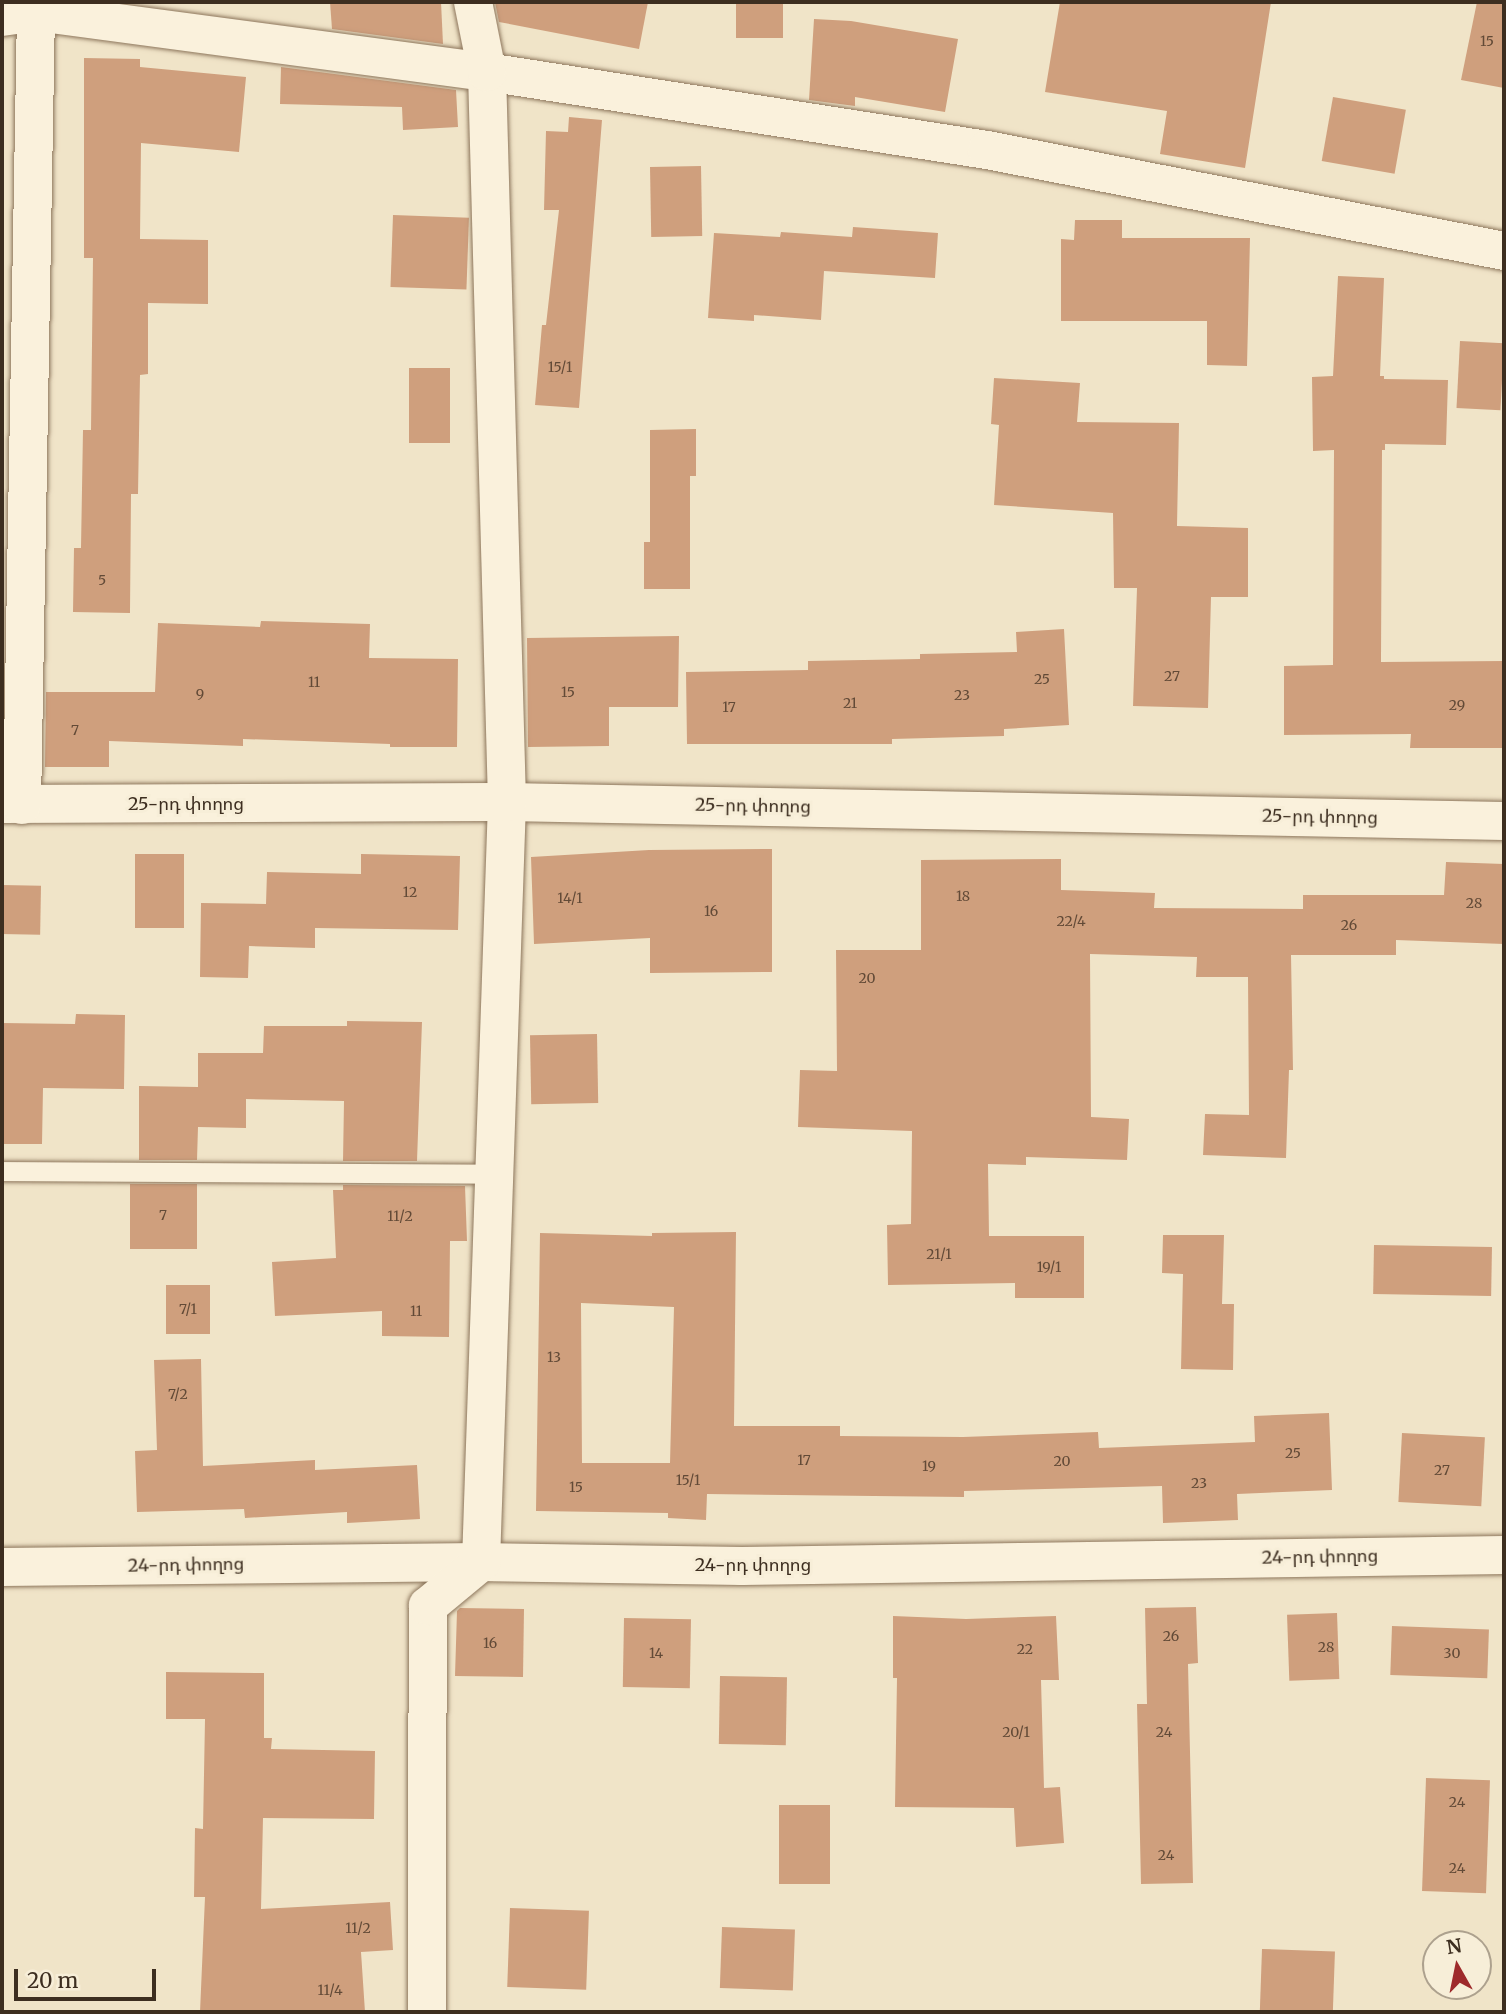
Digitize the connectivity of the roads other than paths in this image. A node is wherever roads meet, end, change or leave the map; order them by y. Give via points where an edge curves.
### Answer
1 (473, 2) edge
2 (19, 14) edge
3 (487, 72) junction
4 (1504, 251) edge
5 (507, 802) junction
6 (12, 805) edge
7 (1504, 821) edge
8 (2, 1171) edge
9 (494, 1174) junction
10 (1504, 1555) edge
11 (481, 1562) junction
12 (2, 1567) edge
13 (427, 2012) edge

1 - 3 street
2 - 3 street
2 - 6 street
3 - 4 street via 987,150
3 - 5 street
5 - 6 street, 25-րդ փողոց
5 - 7 street, 25-րդ փողոց
5 - 9 street
8 - 9 lane
9 - 11 street
10 - 11 street, 24-րդ փողոց via 742,1566
11 - 12 street, 24-րդ փողոց
11 - 13 street via 428,1606

